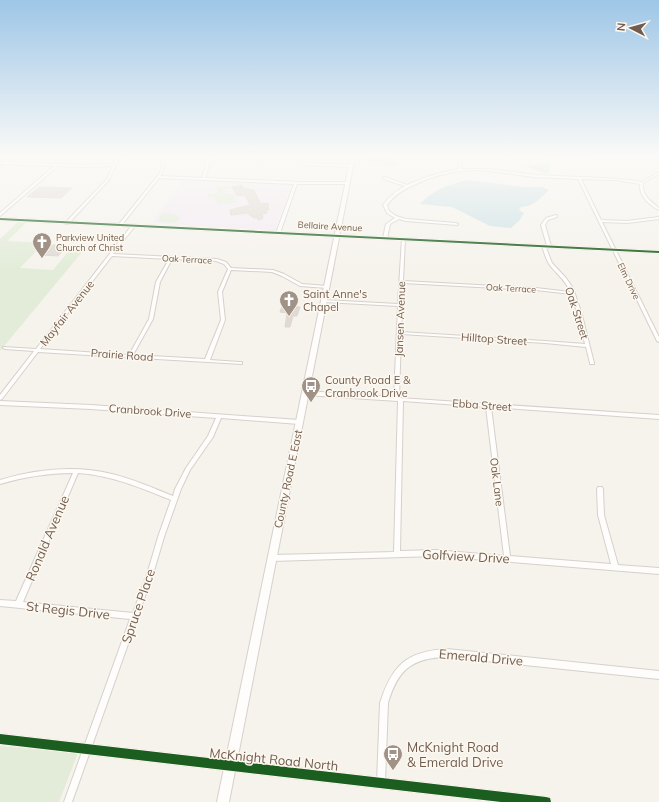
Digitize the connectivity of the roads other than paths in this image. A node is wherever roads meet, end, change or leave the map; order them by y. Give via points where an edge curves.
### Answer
1 (25, 193) edge
2 (95, 193) edge
3 (145, 193) edge
4 (292, 193) edge
5 (346, 193) edge
6 (396, 193) edge
7 (586, 193) edge
8 (643, 193) edge
9 (659, 209) edge
10 (0, 215) edge
11 (556, 216) dead end
12 (398, 218) junction
13 (659, 218) edge
14 (0, 220) edge
15 (600, 222) junction
16 (67, 223) junction
17 (456, 224) dead end
18 (120, 225) junction
19 (133, 226) junction
20 (278, 233) junction
21 (338, 236) junction
22 (385, 238) junction
23 (403, 239) junction
24 (546, 246) junction
25 (613, 250) junction
26 (659, 252) edge
27 (112, 255) junction
28 (172, 258) junction
29 (230, 269) junction
30 (401, 282) junction
31 (327, 288) junction
32 (572, 294) junction
33 (324, 301) junction
34 (400, 305) junction
35 (400, 333) junction
36 (659, 341) edge
37 (587, 346) junction
38 (5, 348) dead end
39 (39, 350) junction
40 (131, 355) junction
41 (207, 361) junction
42 (240, 363) dead end
43 (592, 363) dead end
44 (305, 393) junction
45 (0, 398) edge
46 (399, 399) junction
47 (0, 403) edge
48 (488, 405) junction
49 (219, 416) junction
50 (659, 418) edge
51 (299, 422) junction
52 (76, 472) junction
53 (0, 482) edge
54 (600, 489) dead end
55 (175, 499) junction
56 (397, 554) junction
57 (272, 558) junction
58 (507, 558) junction
59 (616, 567) junction
60 (659, 571) edge
61 (0, 603) edge
62 (18, 605) junction
63 (135, 616) junction
64 (659, 675) edge
65 (0, 739) edge
66 (87, 749) junction
67 (231, 765) junction
68 (381, 782) junction
69 (68, 802) edge
70 (223, 802) edge
71 (546, 802) edge

1 - 10 street
2 - 16 street
3 - 18 street
4 - 20 street
5 - 21 main road, County Road E East
6 - 12 street via 385,205 388,212
7 - 15 street, Elm Drive
8 - 9 street via 645,198
11 - 24 street, Oak Street via 547,219 543,225
12 - 17 street
12 - 22 street via 388,224
13 - 15 street
14 - 16 street, Bellaire Avenue
15 - 25 street, Elm Drive
16 - 18 street, Bellaire Avenue
18 - 19 street, Bellaire Avenue
19 - 20 street, Bellaire Avenue
19 - 27 street, Mayfair Avenue
20 - 21 street, Bellaire Avenue
21 - 22 street, Bellaire Avenue
21 - 31 main road, County Road E East
22 - 23 street, Bellaire Avenue
23 - 24 street, Bellaire Avenue
23 - 30 street, Jansen Avenue
24 - 25 street, Bellaire Avenue
24 - 32 street, Oak Street via 550,263 565,279
25 - 26 street, Bellaire Avenue
25 - 36 street, Elm Drive
27 - 28 street, Oak Terrace
27 - 39 street, Mayfair Avenue
28 - 29 street, Oak Terrace via 217,260 225,263
28 - 40 street via 158,282 151,319
29 - 31 street, Oak Terrace via 273,271 301,285
29 - 41 street via 220,292 223,320
30 - 32 street, Oak Terrace via 536,289
30 - 34 street, Jansen Avenue
31 - 33 main road, County Road E East
32 - 37 street, Oak Street
33 - 34 street
33 - 44 main road, County Road E East
34 - 35 street, Jansen Avenue
35 - 37 street, Hilltop Street
35 - 46 street, Jansen Avenue
37 - 43 street, Oak Street
38 - 39 street, Prairie Road
39 - 40 street, Prairie Road
39 - 45 street, Mayfair Avenue
40 - 41 street, Prairie Road
41 - 42 street, Prairie Road
44 - 46 street, Ebba Street
44 - 51 main road, County Road E East
46 - 48 street, Ebba Street
46 - 56 street, Jansen Avenue
47 - 49 street, Cranbrook Drive
48 - 50 street, Ebba Street
48 - 58 street, Oak Lane
49 - 51 street, Cranbrook Drive
49 - 55 street, Spruce Place via 210,438 181,481
51 - 57 main road, County Road E East
52 - 53 street via 40,473
52 - 55 street via 113,476
52 - 62 street, Ronald Avenue
54 - 59 street via 601,516
55 - 63 street, Spruce Place
56 - 57 street, Golfview Drive
56 - 58 street, Golfview Drive via 436,553
57 - 67 main road, County Road E East
58 - 59 street, Golfview Drive
59 - 60 street, Golfview Drive
61 - 62 street, St Regis Drive
62 - 63 street, St Regis Drive
63 - 66 street, Spruce Place
64 - 68 street, Emerald Drive via 447,653 426,654 398,671 387,691 384,703
65 - 66 street, McKnight Road North
66 - 67 street, McKnight Road North
66 - 69 street, Spruce Place
67 - 68 street, McKnight Road North
67 - 70 main road, County Road E East
68 - 71 street, McKnight Road North

